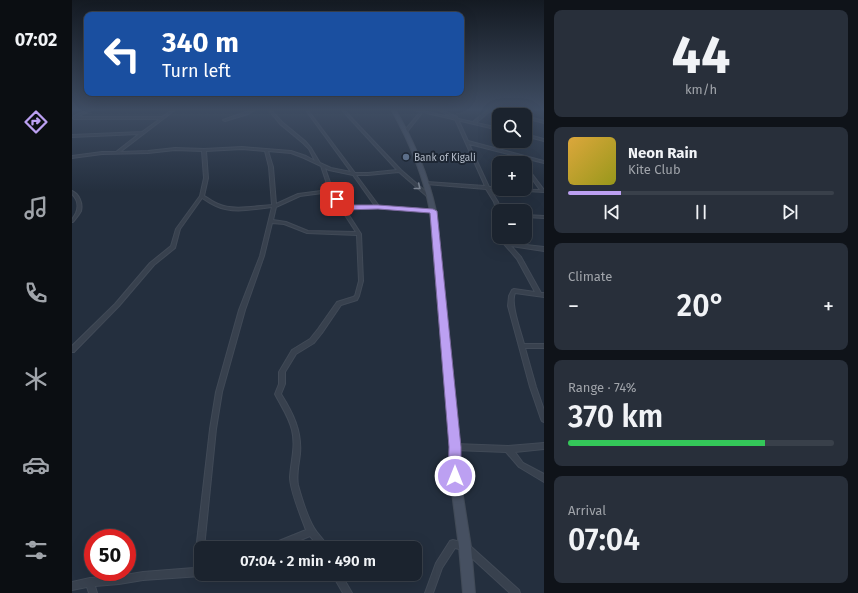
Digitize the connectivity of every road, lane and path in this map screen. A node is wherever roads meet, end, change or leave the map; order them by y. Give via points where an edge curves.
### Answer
1 (138, 137) edge
2 (297, 137) edge
3 (326, 137) edge
4 (368, 137) edge
5 (409, 137) edge
6 (465, 137) edge
7 (532, 137) edge
8 (544, 140) edge
9 (468, 142) junction
10 (204, 150) junction
11 (266, 150) junction
12 (116, 153) junction
13 (516, 155) joint
14 (72, 157) edge
15 (544, 162) edge
16 (321, 166) junction
17 (400, 171) junction
18 (353, 174) junction
19 (532, 176) edge
20 (427, 183) junction
21 (487, 187) junction
22 (331, 191) junction
23 (543, 191) edge
24 (72, 192) edge
25 (202, 196) junction
26 (431, 197) junction
27 (497, 204) edge
28 (274, 206) junction
29 (378, 207) junction
30 (343, 208) junction
31 (433, 211) junction
32 (532, 217) edge
33 (544, 218) edge
34 (72, 221) edge
35 (270, 221) junction
36 (359, 234) junction
37 (507, 244) joint
38 (544, 249) edge
39 (437, 263) junction
40 (542, 294) edge
41 (522, 346) junction
42 (544, 346) edge
43 (72, 350) edge
44 (544, 419) edge
45 (544, 446) edge
46 (455, 447) junction
47 (508, 449) junction
48 (544, 478) edge
49 (458, 496) junction
50 (311, 532) junction
51 (203, 541) edge
52 (289, 541) edge
53 (320, 541) edge
54 (465, 547) junction
55 (194, 572) edge
56 (340, 581) edge
57 (90, 582) junction
58 (72, 586) edge
59 (93, 593) edge
60 (348, 593) edge
61 (429, 593) edge
62 (468, 593) edge
63 (516, 593) edge

1 - 12 street
2 - 16 street via 307,145
3 - 18 street
4 - 17 street
5 - 20 main road
6 - 9 street
7 - 8 street
9 - 13 street
9 - 21 street
10 - 11 street
10 - 12 street via 174,149
10 - 25 street via 206,178
11 - 16 street via 299,154
11 - 28 street via 271,167
12 - 14 street
13 - 15 street
16 - 18 street
16 - 22 street
17 - 18 street
17 -> 26 street
18 - 29 street
19 - 23 street
20 - 21 street
20 - 26 main road
21 - 23 street
21 - 27 street
22 - 28 street via 299,195
22 - 30 street
24 - 34 street via 76,194 80,207
25 - 28 street via 225,208
25 - 43 street via 178,229 173,247 152,264 118,304
26 - 31 main road
28 - 35 street
29 - 30 street
29 - 31 street
30 - 36 street
31 - 39 main road
32 - 33 street
35 - 36 street via 285,223 306,232
35 - 51 street via 262,256 242,310 219,392
36 - 50 street via 361,281 357,296 355,299 339,303 312,341 294,352 282,372 282,384 278,394 295,427 297,444 294,483
37 - 38 street
37 - 40 street
39 - 46 main road
39 - 49 street
40 - 41 street via 514,291 510,296
41 - 42 street
41 - 44 street
45 - 47 street
46 - 47 street
46 - 49 main road
47 - 48 street via 521,465
49 - 54 main road
49 - 62 street
50 - 52 street
50 - 53 street
54 - 61 street via 454,544 439,566
54 - 62 main road
54 - 63 street
55 - 57 street
56 - 60 street
57 - 58 street
57 - 59 street

